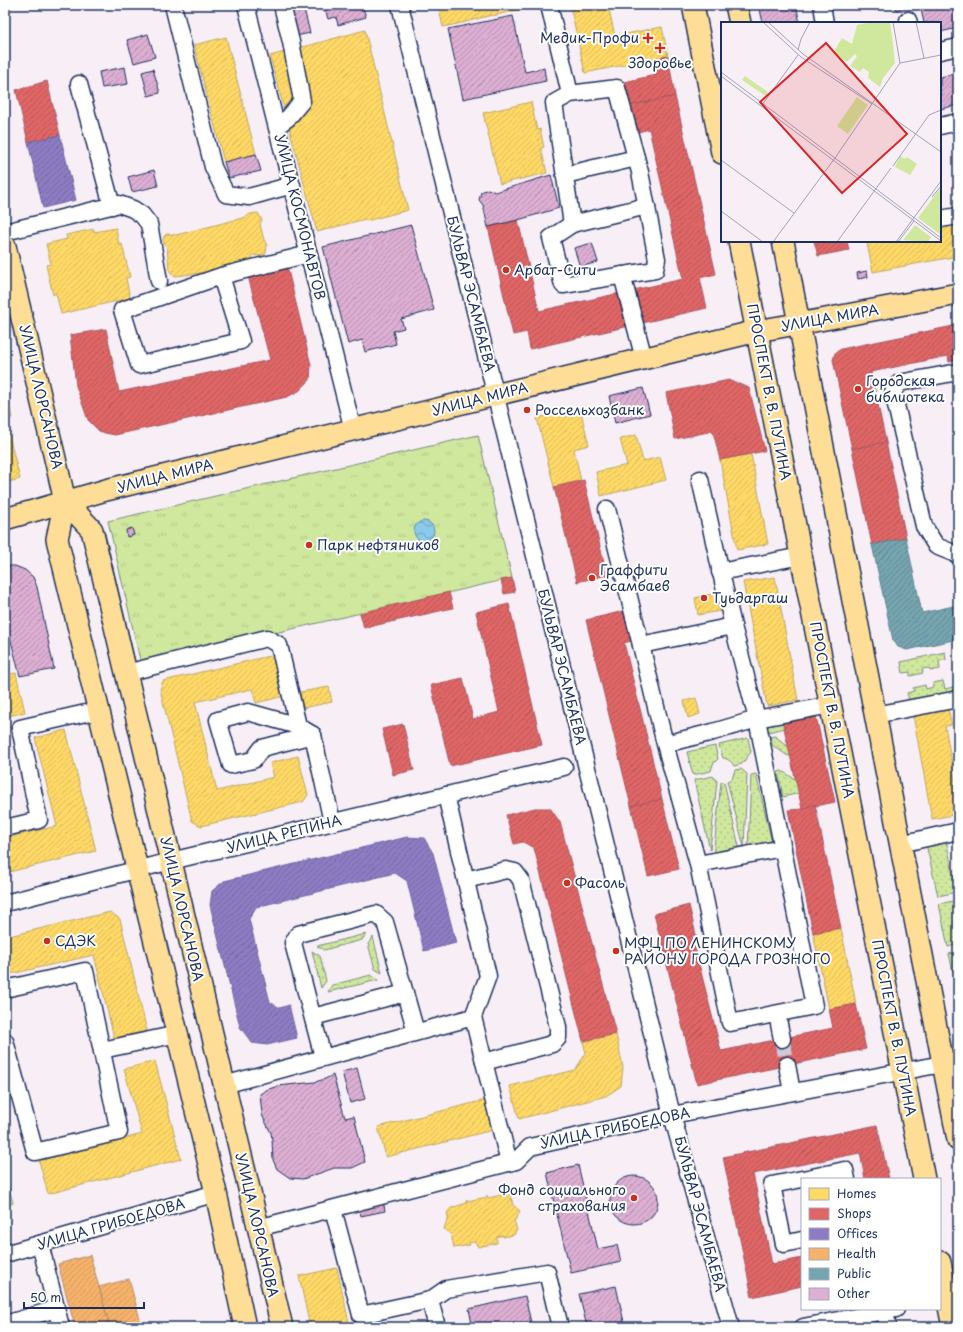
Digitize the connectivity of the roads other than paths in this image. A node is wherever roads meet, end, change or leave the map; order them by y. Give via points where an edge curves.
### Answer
1 (173, 5) edge
2 (246, 5) edge
3 (282, 5) edge
4 (400, 5) edge
5 (549, 5) edge
6 (693, 5) edge
7 (736, 5) edge
8 (822, 5) edge
9 (740, 22) edge
10 (825, 22) edge
11 (958, 47) edge
12 (941, 50) edge
13 (79, 84) dead end
14 (570, 94) junction
15 (958, 122) edge
16 (277, 126) junction
17 (941, 126) edge
18 (721, 148) edge
19 (636, 158) junction
20 (565, 175) junction
21 (292, 185) junction
22 (112, 206) junction
23 (647, 206) junction
24 (958, 216) edge
25 (941, 219) edge
26 (572, 224) junction
27 (5, 232) edge
28 (739, 242) edge
29 (783, 242) edge
30 (5, 246) edge
31 (309, 254) junction
32 (622, 275) junction
33 (221, 276) junction
34 (159, 281) dead end
35 (958, 294) edge
36 (799, 324) junction
37 (757, 331) junction
38 (644, 359) junction
39 (958, 372) edge
40 (496, 396) junction
41 (352, 430) junction
42 (700, 479) dead end
43 (65, 501) junction
44 (607, 509) dead end
45 (5, 519) edge
46 (958, 555) edge
47 (802, 556) junction
48 (720, 572) junction
49 (734, 626) junction
50 (641, 645) junction
51 (126, 673) junction
52 (958, 699) edge
53 (831, 705) junction
54 (99, 710) junction
55 (875, 715) junction
56 (757, 719) junction
57 (298, 726) junction
58 (313, 735) junction
59 (665, 744) junction
60 (564, 767) dead end
61 (446, 795) junction
62 (332, 822) junction
63 (5, 828) edge
64 (958, 831) edge
65 (900, 844) junction
66 (782, 848) junction
67 (171, 861) junction
68 (698, 864) junction
69 (138, 870) junction
70 (466, 880) junction
71 (5, 903) edge
72 (5, 989) edge
73 (405, 993) junction
74 (777, 1014) junction
75 (313, 1017) junction
76 (473, 1017) junction
77 (416, 1032) junction
78 (178, 1034) junction
79 (782, 1039) tunnel mouth
80 (5, 1041) edge
81 (102, 1050) junction
82 (324, 1058) junction
83 (484, 1062) junction
84 (951, 1063) edge
85 (787, 1065) tunnel mouth
86 (903, 1072) junction
87 (224, 1085) junction
88 (792, 1092) junction
89 (672, 1115) junction
90 (958, 1140) edge
91 (509, 1163) junction
92 (808, 1178) edge
93 (846, 1178) edge
94 (924, 1178) edge
95 (801, 1179) edge
96 (216, 1193) junction
97 (333, 1208) junction
98 (258, 1228) junction
99 (801, 1240) edge
100 (40, 1244) junction
101 (5, 1254) edge
102 (941, 1266) edge
103 (948, 1297) edge
104 (430, 1300) junction
105 (56, 1309) junction
106 (890, 1310) edge
107 (5, 1324) edge
108 (811, 1326) edge
109 (61, 1327) edge
110 (245, 1327) edge
111 (282, 1327) edge
112 (437, 1327) edge
113 (560, 1327) edge
114 (731, 1327) edge
115 (888, 1327) edge
116 (952, 1327) edge

1 - 21 street via 213,167 226,194 249,197
2 - 16 street, УЛИЦА КОСМОНАВТОВ
3 - 16 street via 302,101 288,118
4 - 40 street, БУЛЬВАР ЭСАМБАЕВА
5 - 14 street
6 - 18 main road
7 - 9 main road
8 - 10 street
11 - 12 street
13 - 22 street
14 - 19 street via 617,88
14 - 20 street via 554,103
15 - 17 street
16 - 21 street, УЛИЦА КОСМОНАВТОВ
19 - 20 street
19 - 23 street
20 - 26 street
21 - 31 street, УЛИЦА КОСМОНАВТОВ
22 - 27 street
22 - 34 street via 119,204 133,209 149,224
23 - 26 street
23 - 32 street via 657,259 655,270
24 - 25 street
26 - 32 street via 551,238 563,285
28 - 37 main road, ПРОСПЕКТ В. В. ПУТИНА
29 - 36 main road
30 - 43 main road, УЛИЦА ЛОРСАНОВА
31 - 33 street
31 - 41 street, УЛИЦА КОСМОНАВТОВ
32 - 38 street
33 - 33 street via 241,341 139,365 122,310
35 - 36 main road, УЛИЦА МИРА
36 - 37 main road, УЛИЦА МИРА
36 - 55 main road
37 - 38 main road, УЛИЦА МИРА
37 - 47 main road, ПРОСПЕКТ В. В. ПУТИНА
38 - 40 main road, УЛИЦА МИРА
39 - 46 street via 899,383 893,392 924,526 936,546
40 - 41 main road, УЛИЦА МИРА
40 - 89 street, БУЛЬВАР ЭСАМБАЕВА
41 - 43 main road, УЛИЦА МИРА
42 - 48 street
43 - 45 main road, УЛИЦА МИРА
43 - 51 main road, УЛИЦА ЛОРСАНОВА via 92,530
43 - 54 main road, УЛИЦА ЛОРСАНОВА via 57,539
44 - 50 street
47 - 48 street
47 - 53 main road, ПРОСПЕКТ В. В. ПУТИНА
48 - 49 street
49 - 50 street
49 - 56 street
50 - 59 street
51 - 57 street via 267,638 279,645
51 - 67 main road, УЛИЦА ЛОРСАНОВА
52 - 55 street
53 - 56 street
53 - 86 main road, ПРОСПЕКТ В. В. ПУТИНА
54 - 63 street via 20,728 39,820
54 - 69 main road, УЛИЦА ЛОРСАНОВА
55 - 65 main road
56 - 59 street
56 - 66 street
57 - 58 street
57 - 58 street via 248,712 218,720 231,765 253,760 262,748
58 - 62 street
59 - 68 street
60 - 61 street, УЛИЦА РЕПИНА
61 - 62 street, УЛИЦА РЕПИНА
61 - 70 street
62 - 67 street, УЛИЦА РЕПИНА
64 - 65 street
65 - 84 main road
66 - 68 street
66 - 74 street via 814,1006
67 - 69 street, УЛИЦА РЕПИНА
67 - 87 main road, УЛИЦА ЛОРСАНОВА
68 - 74 street via 730,1023
69 - 71 street, УЛИЦА РЕПИНА
69 - 78 main road, УЛИЦА ЛОРСАНОВА
70 - 76 street via 488,976
70 - 83 street via 506,870 515,872 521,880 558,1027 558,1038 552,1044
72 - 81 street via 85,971
73 - 75 street
73 - 75 street via 384,922 376,914 298,934 293,943
73 - 77 street
74 - 79 street
75 - 82 street
76 - 77 street
76 - 83 street
77 - 82 street
78 - 81 street
78 - 96 main road, УЛИЦА ЛОРСАНОВА
80 - 81 street via 35,1152 120,1132
82 - 87 street
83 - 91 street
84 - 86 street, УЛИЦА ГРИБОЕДОВА
84 - 90 main road
85 - 88 street
86 - 88 street, УЛИЦА ГРИБОЕДОВА
86 - 94 main road, ПРОСПЕКТ В. В. ПУТИНА
87 - 98 main road, УЛИЦА ЛОРСАНОВА
88 - 89 street, УЛИЦА ГРИБОЕДОВА
89 - 91 street, УЛИЦА ГРИБОЕДОВА via 530,1147 516,1161
89 - 114 street, БУЛЬВАР ЭСАМБАЕВА
91 - 97 street, УЛИЦА ГРИБОЕДОВА
92 - 93 street via 845,1170
95 - 99 street via 772,1185 784,1244
96 - 100 street, УЛИЦА ГРИБОЕДОВА
96 - 110 main road, УЛИЦА ЛОРСАНОВА
97 - 98 street, УЛИЦА ГРИБОЕДОВА
97 - 104 street via 361,1315
98 - 111 main road, УЛИЦА ЛОРСАНОВА
100 - 101 street, УЛИЦА ГРИБОЕДОВА
100 - 105 street
102 - 103 main road
103 - 116 main road
104 - 112 street
104 - 113 street via 446,1289 547,1272
105 - 107 street
105 - 109 street
106 - 108 street
106 - 115 street

